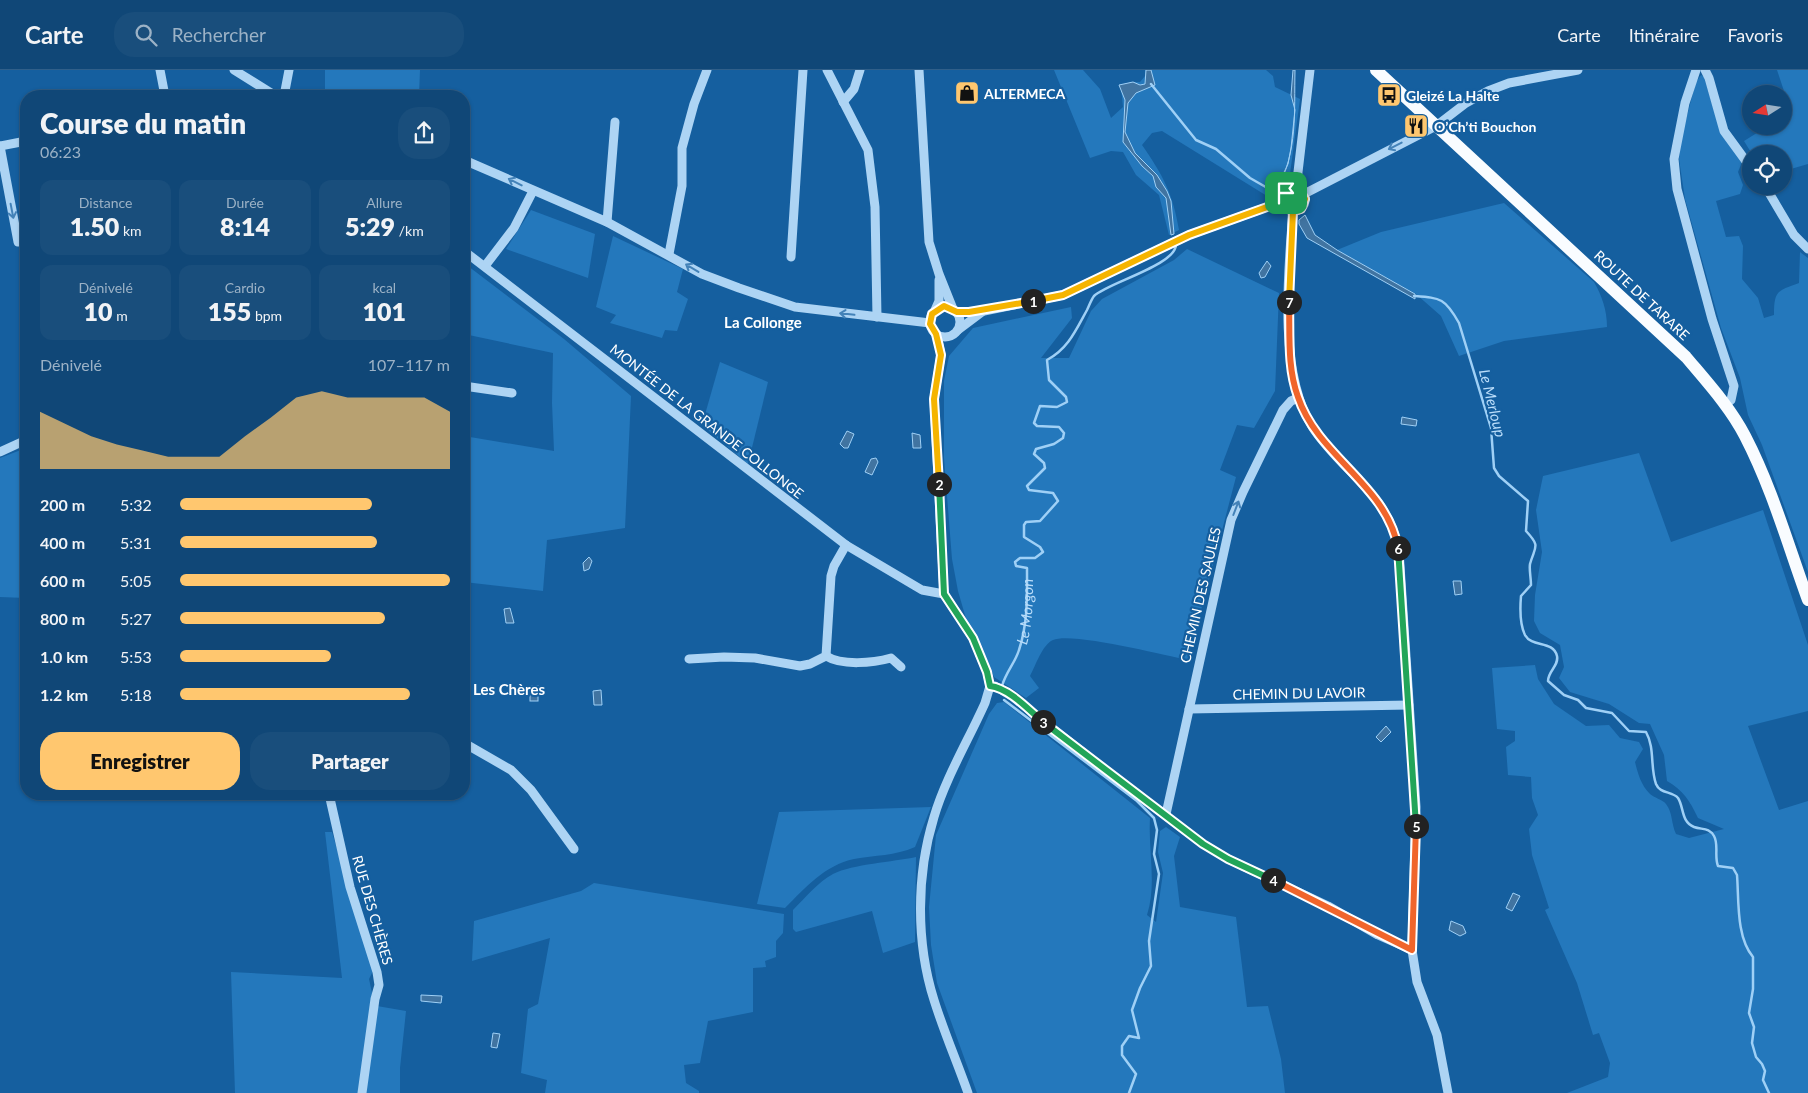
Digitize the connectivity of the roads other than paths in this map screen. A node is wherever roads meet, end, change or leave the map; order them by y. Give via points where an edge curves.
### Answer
1 (160, 70) edge
2 (234, 70) edge
3 (289, 70) edge
4 (707, 70) edge
5 (803, 70) edge
6 (827, 70) edge
7 (860, 70) edge
8 (919, 70) edge
9 (1310, 70) edge
10 (1376, 70) edge
11 (1578, 70) edge
12 (1696, 70) edge
13 (1705, 70) edge
14 (164, 90) edge
15 (266, 90) edge
16 (285, 90) edge
17 (843, 102) junction
18 (615, 122) dead end
19 (1436, 126) junction
20 (20, 142) edge
21 (0, 146) edge
22 (1742, 156) edge
23 (470, 163) edge
24 (533, 191) junction
25 (1300, 192) junction
26 (1770, 195) edge
27 (1284, 201) junction
28 (1293, 211) junction
29 (607, 222) junction
30 (20, 242) edge
31 (1808, 249) edge
32 (669, 254) junction
33 (470, 255) edge
34 (791, 257) dead end
35 (485, 266) junction
36 (939, 274) junction
37 (935, 310) junction
38 (955, 310) junction
39 (984, 311) junction
40 (877, 317) junction
41 (930, 323) junction
42 (936, 334) junction
43 (954, 334) junction
44 (941, 355) junction
45 (470, 387) edge
46 (512, 393) dead end
47 (1298, 398) junction
48 (1725, 405) junction
49 (20, 443) edge
50 (0, 452) edge
51 (846, 546) junction
52 (944, 594) junction
53 (1808, 600) edge
54 (826, 656) junction
55 (689, 659) dead end
56 (901, 667) dead end
57 (990, 686) junction
58 (1409, 705) junction
59 (1189, 708) junction
60 (470, 746) edge
61 (330, 800) edge
62 (1166, 814) junction
63 (574, 849) dead end
64 (1412, 950) junction
65 (362, 1093) edge
66 (968, 1093) edge
67 (1448, 1093) edge

1 - 14 street
2 - 15 street
3 - 16 street
4 - 32 street via 682,148 682,186
5 - 34 street
6 - 17 street
7 - 17 street via 854,89
8 - 36 street via 929,242
9 - 25 street
10 - 19 main road, ROUTE DE TARARE
11 - 19 street via 1488,91
12 - 48 street via 1685,103 1674,159 1677,189 1712,319 1734,386 1731,400
13 - 22 street via 1724,131
17 - 40 street via 868,150 875,207
18 - 29 street
19 -> 25 street
19 - 48 main road, ROUTE DE TARARE via 1686,357
20 - 21 street
21 -> 30 street
24 -> 23 street
24 - 29 street
24 - 35 street via 514,228
25 - 27 street via 1286,193
25 - 28 street via 1304,206
26 - 31 street via 1794,235
27 - 28 street
27 - 39 street via 1189,235 1063,295
28 - 47 street via 1290,350
29 - 32 street
40 -> 32 street via 795,307 702,274
33 - 35 street, MONTÉE DE LA GRANDE COLLONGE
35 - 51 street, MONTÉE DE LA GRANDE COLLONGE
36 - 37 street via 939,301
36 - 38 street
37 - 38 street via 944,306
37 - 41 street
38 - 39 street
38 - 43 street via 961,321
39 - 43 street
40 - 41 street
41 - 42 street
42 - 43 street via 944,337
42 - 44 street
43 - 44 street
44 - 52 street via 934,399
45 - 46 street
47 - 58 street via 1314,429 1373,496 1392,523 1399,551
59 -> 47 street, CHEMIN DES SAULES via 1231,520 1283,410
48 - 53 main road, ROUTE DE TARARE via 1759,465
49 - 50 street
51 - 52 street, MONTÉE DE LA GRANDE COLLONGE via 922,590
51 - 54 street via 831,576
52 - 57 street via 973,638
54 - 55 street via 800,666 747,658
54 - 56 street via 834,660 891,658
57 - 62 street via 1012,697
57 - 66 street via 986,703 934,816 926,850 920,912 934,1000
58 - 59 street, CHEMIN DU LAVOIR
58 - 64 street via 1416,807
59 - 62 street, CHEMIN DES SAULES
60 - 63 street via 511,770 531,790
61 - 65 street, RUE DES CHÈRES via 350,887 377,972 378,985
62 - 64 street via 1203,844 1228,859
64 - 67 street via 1417,982 1437,1035

